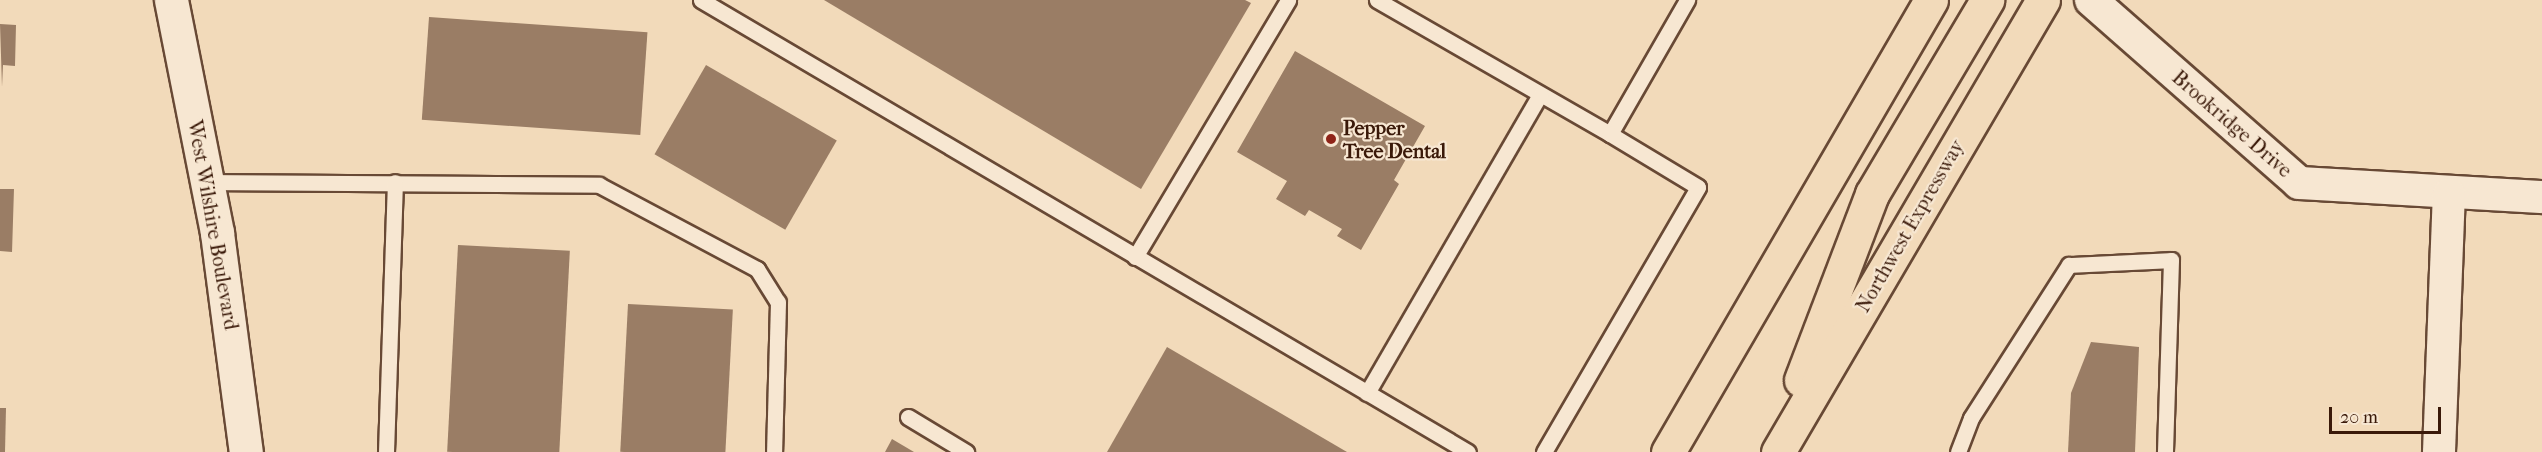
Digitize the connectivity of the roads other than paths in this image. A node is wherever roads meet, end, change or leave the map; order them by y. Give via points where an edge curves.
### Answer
1 (171, 0) edge
2 (701, 0) edge
3 (1288, 0) edge
4 (1377, 0) edge
5 (1687, 0) edge
6 (1931, 0) edge
7 (1987, 0) edge
8 (2043, 0) edge
9 (2091, 0) edge
10 (1540, 94) junction
11 (1610, 134) junction
12 (207, 182) junction
13 (395, 182) junction
14 (2449, 194) junction
15 (2542, 197) edge
16 (1135, 257) junction
17 (1367, 393) junction
18 (909, 417) dead end
19 (246, 452) edge
20 (386, 452) edge
21 (774, 452) edge
22 (966, 452) edge
23 (1468, 452) edge
24 (1544, 452) edge
25 (1668, 452) edge
26 (1776, 452) edge
27 (1958, 452) edge
28 (2165, 452) edge
29 (2439, 452) edge

1 - 12 main road, West Wilshire Boulevard
2 - 16 lane
3 - 16 lane
4 - 10 lane
5 - 11 lane
6 - 25 highway
7 - 26 highway via 1872,194
8 - 26 highway, Northwest Expressway
9 - 14 street, Brookridge Drive via 2299,183
10 - 11 lane
10 - 17 lane
11 - 24 lane via 1698,187
12 - 13 lane
12 - 19 main road, West Wilshire Boulevard via 233,334
13 - 20 lane
13 - 21 lane via 599,185 757,269 778,302
14 - 15 street, Brookridge Drive
14 - 29 street
16 - 17 lane
17 - 23 lane
18 - 22 lane
27 - 28 lane via 1971,418 2069,265 2171,260

